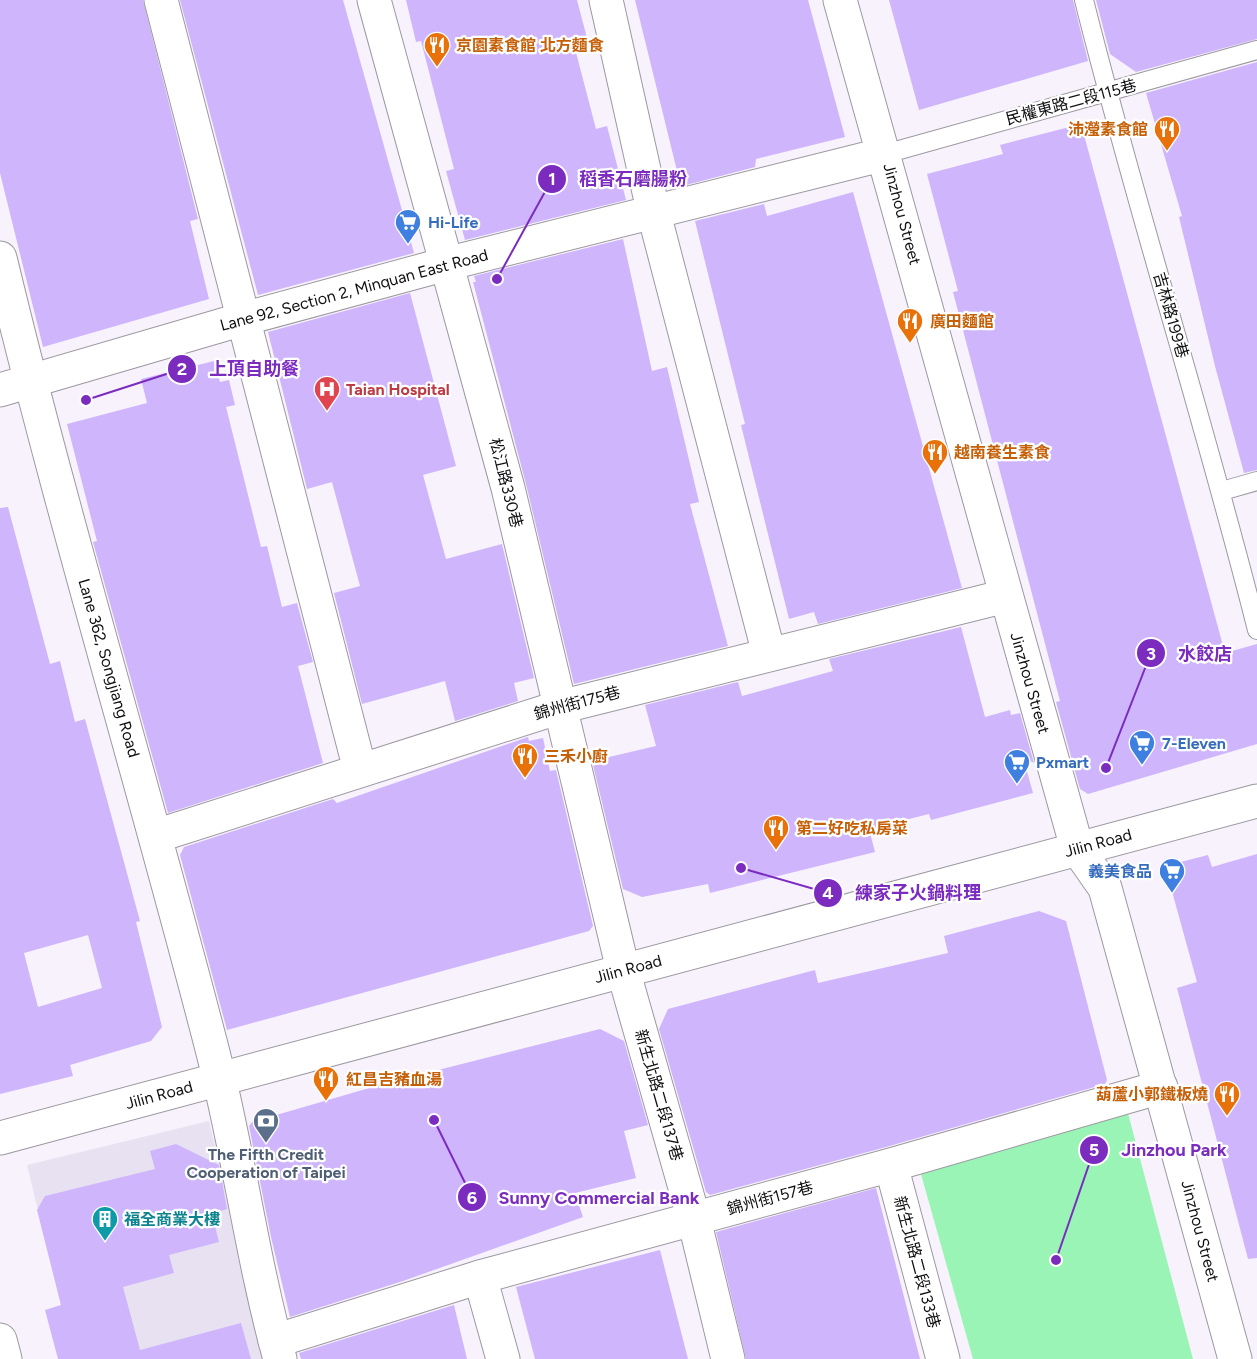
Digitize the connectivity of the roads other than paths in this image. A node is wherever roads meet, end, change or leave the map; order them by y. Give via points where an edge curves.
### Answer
1 (161, 0) edge
2 (374, 0) edge
3 (606, 0) edge
4 (840, 0) edge
5 (1084, 0) edge
6 (1257, 50) edge
7 (1107, 93) junction
8 (885, 154) junction
9 (653, 210) junction
10 (0, 258) edge
11 (446, 264) junction
12 (243, 319) junction
13 (15, 386) edge
14 (1257, 482) edge
15 (1222, 491) junction
16 (1006, 596) junction
17 (1257, 630) edge
18 (769, 654) junction
19 (560, 707) junction
20 (360, 770) junction
21 (1257, 801) edge
22 (156, 836) junction
23 (1077, 848) junction
24 (624, 970) junction
25 (220, 1078) junction
26 (1161, 1087) junction
27 (0, 1138) edge
28 (891, 1165) junction
29 (694, 1219) junction
30 (480, 1277) junction
31 (0, 1340) edge
32 (278, 1350) edge
33 (5, 1359) edge
34 (503, 1359) edge
35 (728, 1359) edge
36 (943, 1359) edge
37 (1235, 1359) edge

1 - 12 street
2 - 11 street, 松江路330巷
3 - 9 street
4 - 8 street, Jinzhou Street
5 - 7 lane, 吉林路199巷
6 - 7 lane, 民權東路二段115巷
7 - 8 lane, 民權東路二段115巷
7 - 15 lane, 吉林路199巷
8 - 9 street, Lane 92, Section 2, Minquan East Road
8 - 16 street, Jinzhou Street
9 - 11 street, Lane 92, Section 2, Minquan East Road
9 - 18 street
10 - 13 street, Lane 362, Songjiang Road
11 - 12 street, Lane 92, Section 2, Minquan East Road
11 - 19 street, 松江路330巷 via 508,488
12 - 13 street, Lane 92, Section 2, Minquan East Road
12 - 20 street
13 - 22 street, Lane 362, Songjiang Road
14 - 15 lane
15 - 17 lane, 吉林路199巷
16 - 18 street, 錦州街175巷
16 - 23 street, Jinzhou Street
18 - 19 street, 錦州街175巷
19 - 20 street, 錦州街175巷
19 - 24 street, 松江路330巷
20 - 22 street, 錦州街175巷
21 - 23 street, Jilin Road
22 - 25 street, Lane 362, Songjiang Road
23 - 24 street, Jilin Road
23 - 26 street, Jinzhou Street via 1105,888
24 - 25 street, Jilin Road
24 - 29 street, 新生北路二段137巷
25 - 27 street, Jilin Road
25 - 32 street, Lane 362, Songjiang Road
26 - 28 street, 錦州街157巷
26 - 37 street, Jinzhou Street
28 - 29 street, 錦州街157巷
28 - 36 street, 新生北路二段133巷
29 - 30 street, 錦州街157巷
29 - 35 street, 新生北路二段137巷
30 - 32 street, 錦州街157巷
30 - 34 street
31 - 33 street

